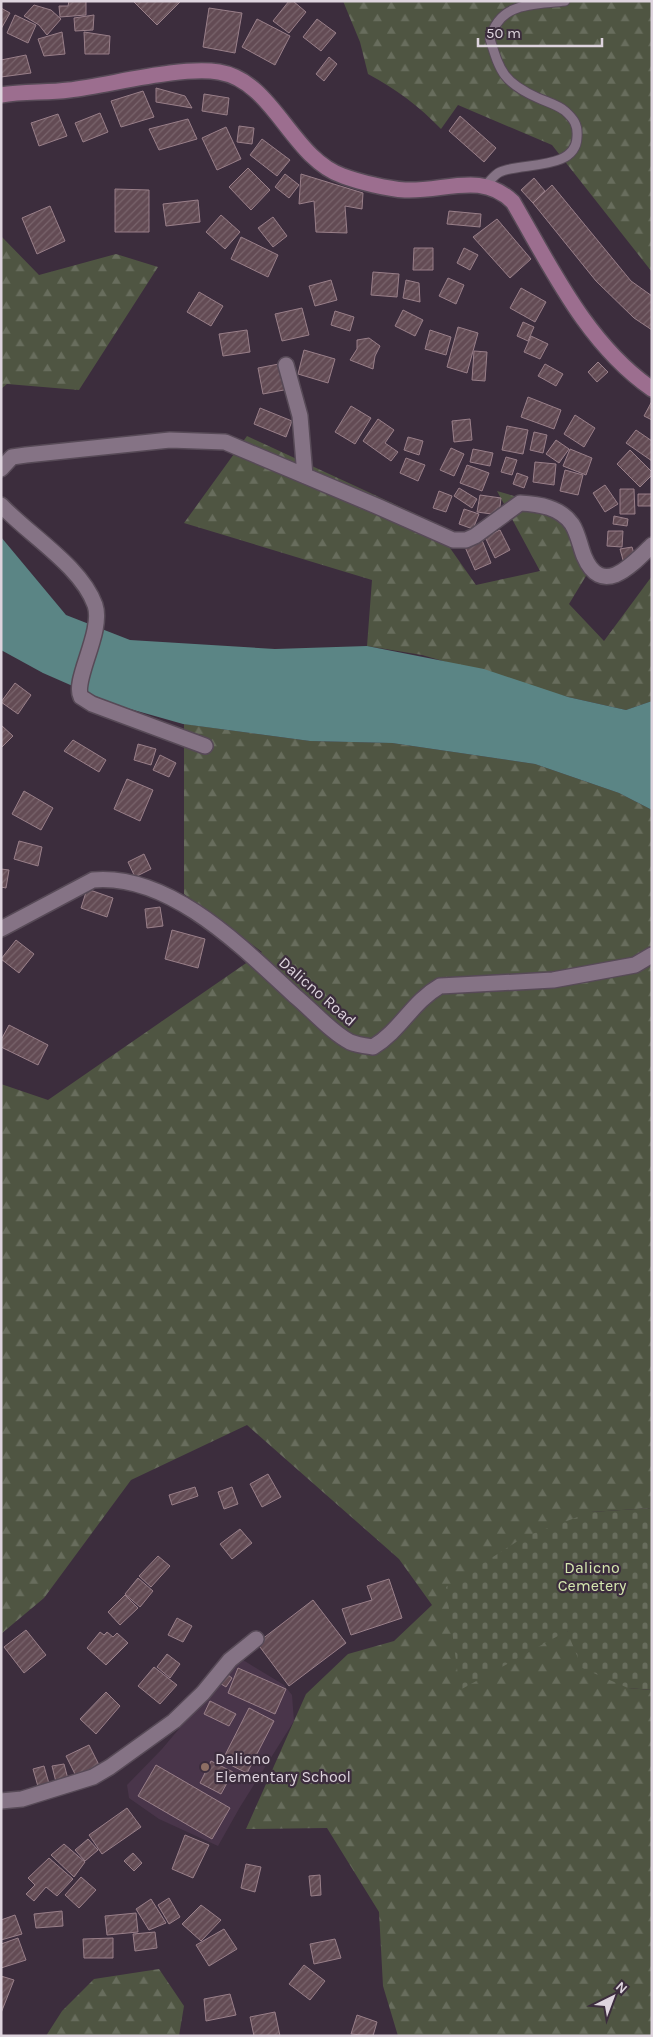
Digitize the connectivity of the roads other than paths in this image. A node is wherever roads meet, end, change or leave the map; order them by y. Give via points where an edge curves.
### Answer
1 (565, 1) edge
2 (1, 95) edge
3 (486, 185) junction
4 (286, 365) dead end
5 (652, 389) edge
6 (1, 469) edge
7 (304, 476) junction
8 (1, 505) edge
9 (652, 545) edge
10 (205, 746) dead end
11 (1, 929) edge
12 (652, 955) edge
13 (256, 1640) dead end
14 (1, 1801) edge

1 - 3 lane via 516,8 500,17 490,39 504,76 574,118 577,144 566,157 499,172
2 - 3 main road via 53,92 170,74 217,72 235,76 253,88 308,152 335,173 405,190
3 - 5 main road via 503,192 513,202 571,303 610,351
4 - 7 street via 300,416
6 - 7 street via 12,457 26,454 201,439 224,442
7 - 9 street via 453,540 475,536 520,503 551,508 572,524 593,570 611,577 629,568
8 - 10 street via 69,568 88,589 96,607 96,630 79,687 81,697
11 - 12 street, Dalicno Road via 93,880 108,879 140,885 181,904 229,935 332,1028 350,1042 373,1047 389,1038 416,1005 440,986 553,980 635,965
13 - 14 street via 230,1660 204,1693 174,1722 110,1767 93,1777 22,1799

